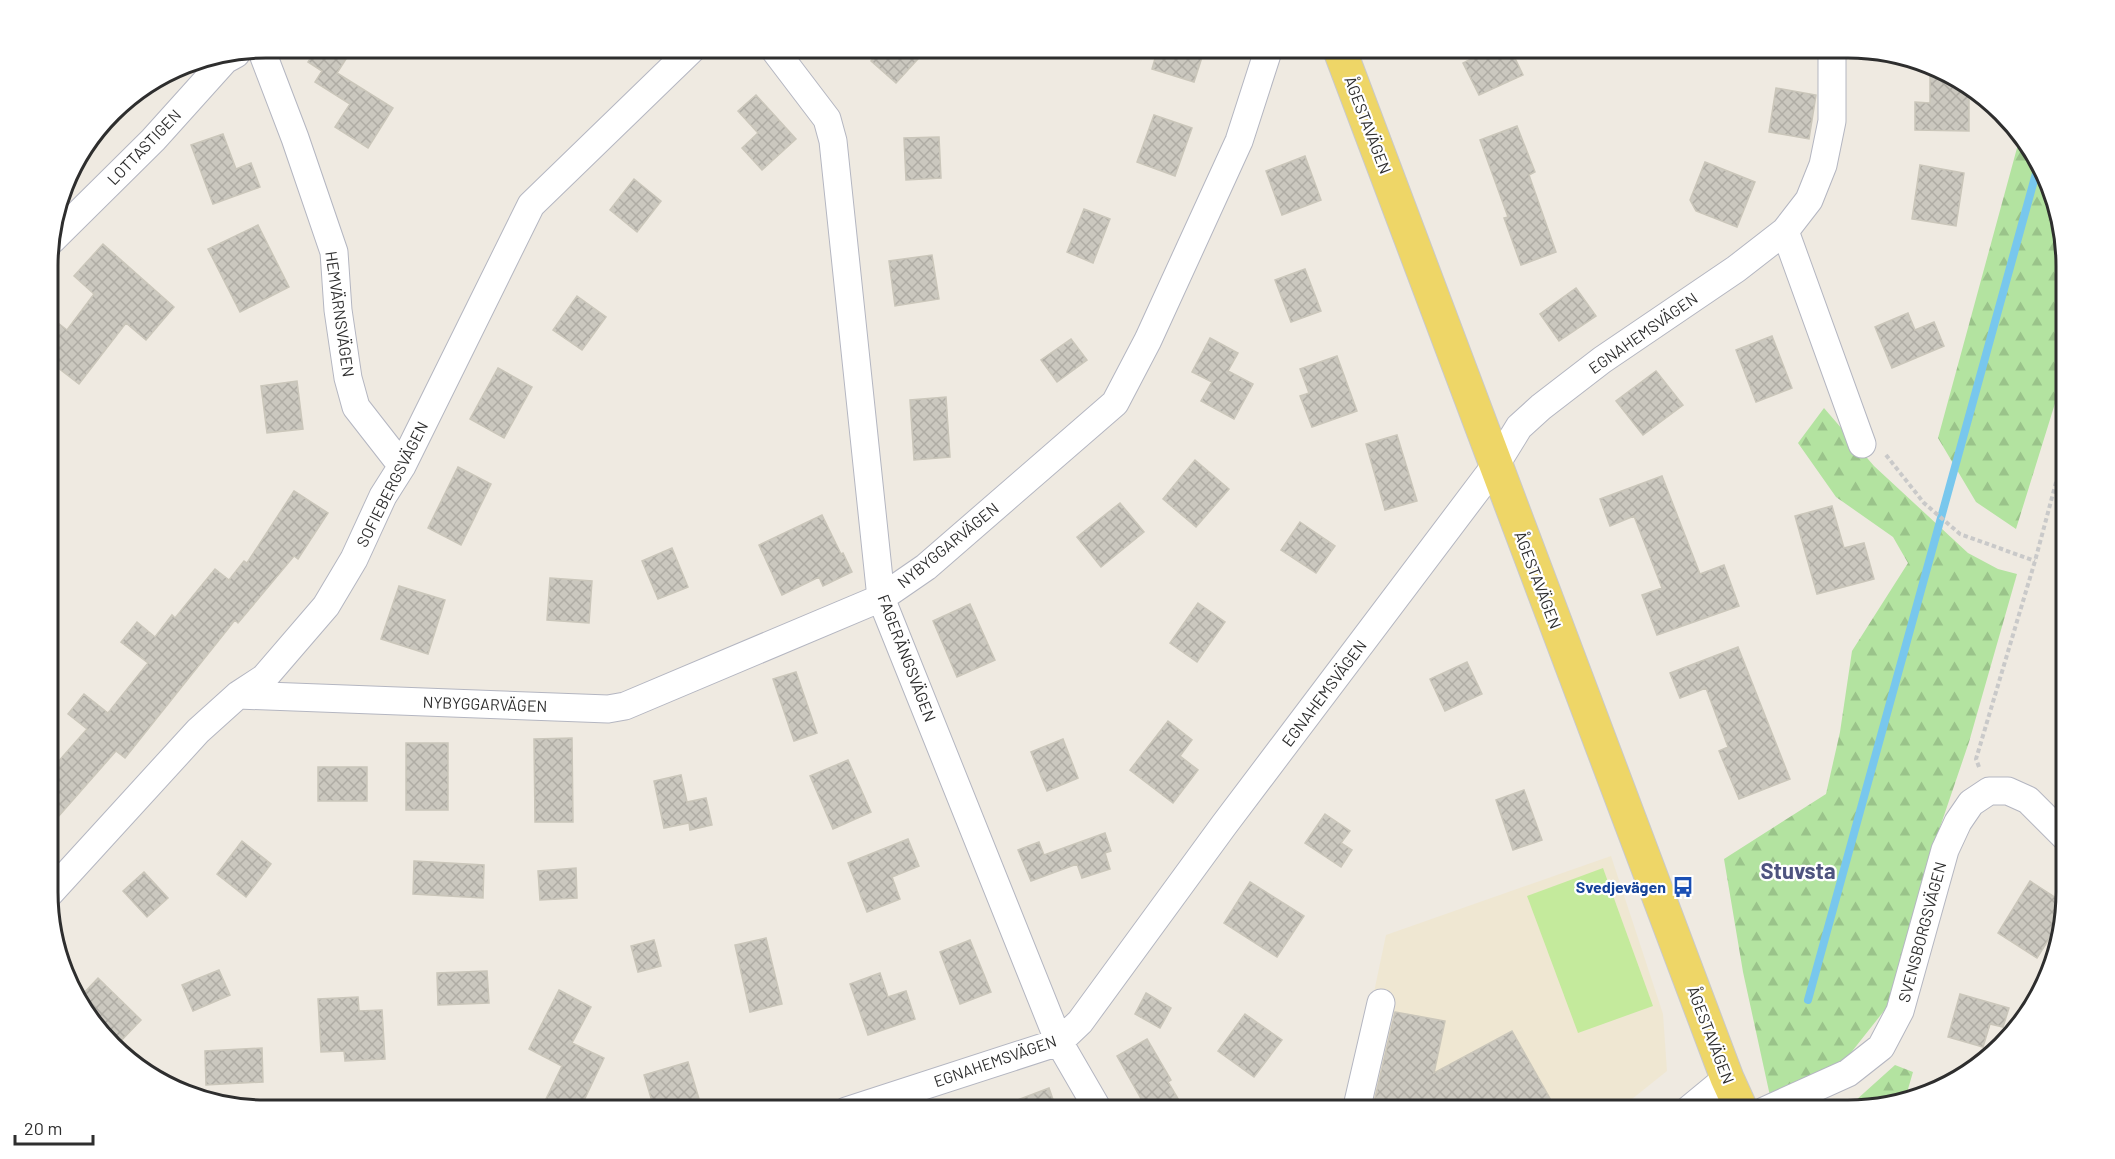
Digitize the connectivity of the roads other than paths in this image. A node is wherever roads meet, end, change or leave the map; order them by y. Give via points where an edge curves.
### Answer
1 (265, 58) edge
2 (683, 58) edge
3 (781, 58) edge
4 (1266, 58) edge
5 (1343, 58) edge
6 (1832, 58) edge
7 (221, 64) edge
8 (62, 230) edge
9 (1785, 231) junction
10 (1871, 446) road end
11 (402, 466) junction
12 (1495, 466) junction
13 (881, 598) junction
14 (238, 695) junction
15 (2056, 828) edge
16 (58, 884) edge
17 (1381, 1003) dead end
18 (1059, 1041) junction
19 (1726, 1078) junction
20 (879, 1100) edge
21 (1093, 1100) edge
22 (1359, 1100) edge
23 (1700, 1100) edge
24 (1737, 1100) edge
25 (1788, 1100) edge

1 - 11 street, HEMVÄRNSVÄGEN via 334,252 338,310 356,407
2 - 11 street, SOFIEBERGSVÄGEN via 531,204
3 - 13 street, FAGERÄNGSVÄGEN via 827,119 833,141
4 - 13 street, NYBYGGARVÄGEN via 1239,141 1115,403 926,567
5 - 12 main road, ÅGESTAVÄGEN
6 - 9 street, EGNAHEMSVÄGEN via 1832,121 1823,165 1809,200
7 - 8 street, LOTTASTIGEN via 153,140
9 - 10 street
9 - 12 street, EGNAHEMSVÄGEN via 1541,407 1519,426
11 - 14 street, SOFIEBERGSVÄGEN via 326,606 264,678
12 - 18 street, EGNAHEMSVÄGEN via 1080,1022
12 - 19 main road, ÅGESTAVÄGEN
13 - 14 street, NYBYGGARVÄGEN via 625,706 608,709
13 - 18 street, FAGERÄNGSVÄGEN
14 - 16 street, SOFIEBERGSVÄGEN via 198,731
15 - 25 street, SVENSBORGSVÄGEN via 2028,800 2008,791 1989,791 1971,802 1945,850 1900,1011 1881,1047 1848,1073
17 - 22 street
18 - 20 street, EGNAHEMSVÄGEN
18 - 21 street, FAGERÄNGSVÄGEN
19 - 23 street
19 - 24 main road, ÅGESTAVÄGEN

